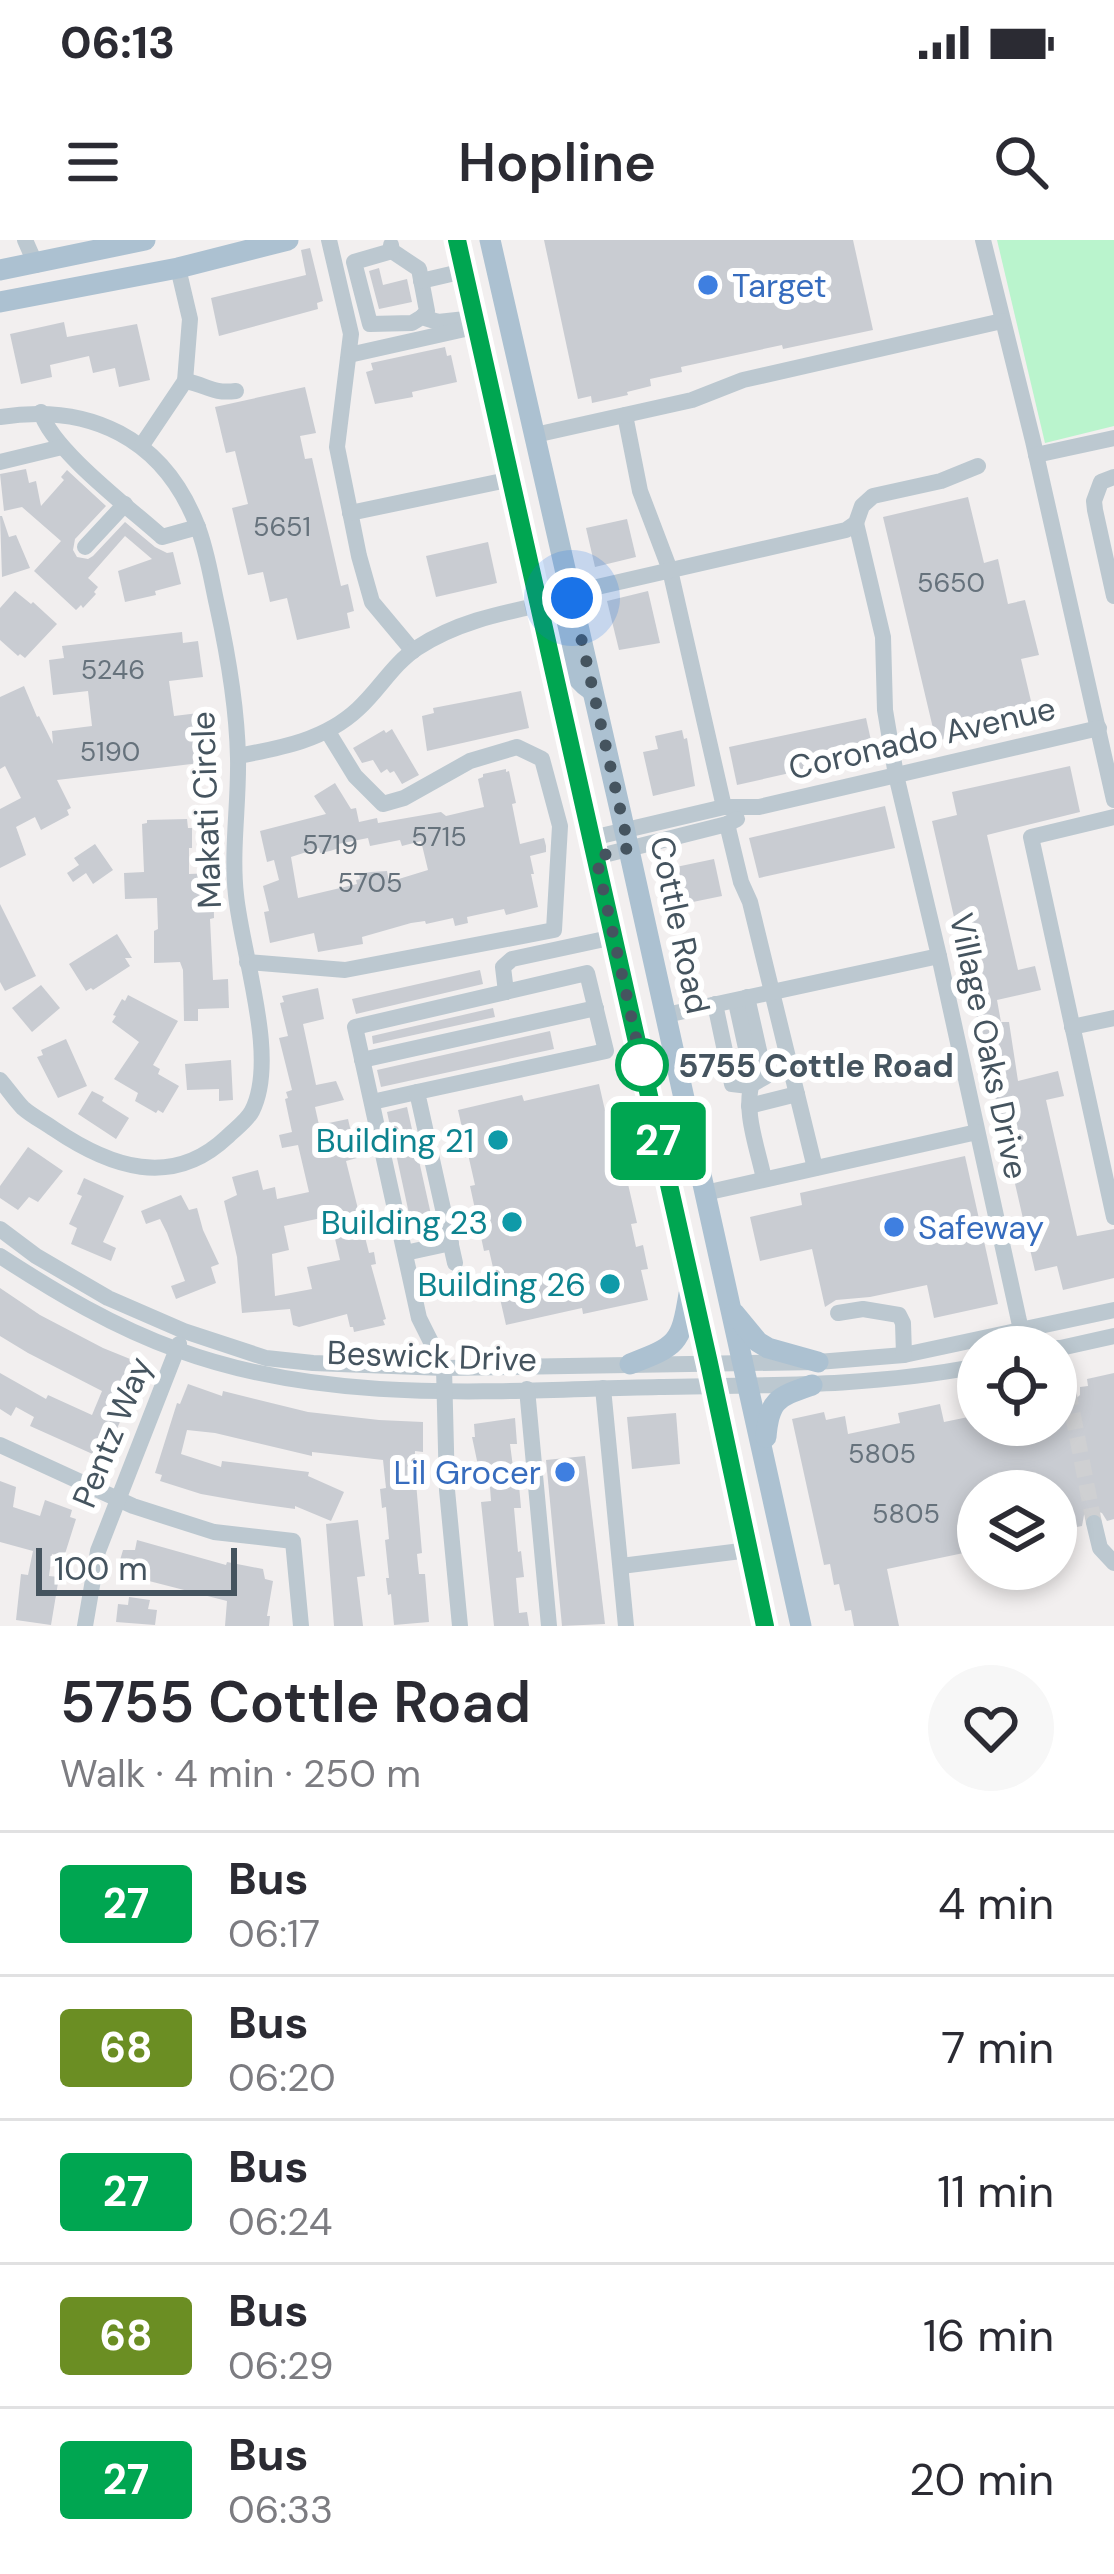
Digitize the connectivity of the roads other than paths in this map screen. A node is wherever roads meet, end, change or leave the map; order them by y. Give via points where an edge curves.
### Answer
1 (25, 240) edge
2 (145, 240) edge
3 (289, 240) edge
4 (328, 240) edge
5 (457, 240) edge
6 (490, 240) edge
7 (983, 240) edge
8 (391, 245) edge
9 (36, 265) junction
10 (178, 268) junction
11 (0, 270) edge
12 (464, 271) junction
13 (421, 281) junction
14 (0, 302) edge
15 (422, 317) junction
16 (1002, 321) junction
17 (476, 322) junction
18 (349, 355) junction
19 (185, 381) junction
20 (236, 391) dead end
21 (41, 412) junction
22 (625, 415) junction
23 (0, 417) edge
24 (535, 434) junction
25 (1114, 438) edge
26 (142, 445) junction
27 (62, 447) junction
28 (1036, 455) junction
29 (0, 462) edge
30 (978, 466) dead end
31 (1114, 477) edge
32 (512, 479) junction
33 (125, 504) junction
34 (350, 513) junction
35 (520, 515) junction
36 (856, 523) junction
37 (198, 527) junction
38 (85, 547) dead end
39 (670, 570) junction
40 (571, 593) junction
41 (1114, 596) edge
42 (540, 605) junction
43 (412, 651) junction
44 (593, 691) junction
45 (1099, 728) junction
46 (328, 732) junction
47 (238, 756) junction
48 (896, 775) junction
49 (1114, 800) edge
50 (726, 816) junction
51 (1114, 817) edge
52 (627, 839) junction
53 (594, 847) junction
54 (614, 937) junction
55 (939, 956) junction
56 (247, 962) junction
57 (506, 992) junction
58 (772, 992) junction
59 (731, 1001) junction
60 (596, 1008) junction
61 (666, 1015) junction
62 (1114, 1018) edge
63 (1072, 1027) junction
64 (362, 1060) junction
65 (0, 1080) edge
66 (749, 1086) junction
67 (417, 1092) junction
68 (797, 1094) junction
69 (372, 1102) junction
70 (749, 1106) junction
71 (977, 1132) junction
72 (815, 1168) junction
73 (764, 1179) junction
74 (705, 1193) junction
75 (1114, 1217) edge
76 (0, 1229) edge
77 (451, 1243) junction
78 (405, 1253) junction
79 (0, 1256) edge
80 (455, 1263) dead end
81 (691, 1282) junction
82 (1114, 1310) edge
83 (732, 1311) junction
84 (838, 1313) dead end
85 (1020, 1326) edge
86 (1040, 1326) edge
87 (184, 1331) junction
88 (1114, 1336) edge
89 (957, 1344) edge
90 (1077, 1344) edge
91 (177, 1350) junction
92 (904, 1355) junction
93 (742, 1362) junction
94 (818, 1362) junction
95 (709, 1363) junction
96 (630, 1364) junction
97 (443, 1368) junction
98 (957, 1369) edge
99 (812, 1385) junction
100 (747, 1386) junction
101 (714, 1387) junction
102 (603, 1388) junction
103 (527, 1389) junction
104 (446, 1390) junction
105 (0, 1444) edge
106 (764, 1455) junction
107 (116, 1499) junction
108 (1094, 1523) tunnel mouth
109 (748, 1550) junction
110 (1114, 1564) edge
111 (621, 1566) junction
112 (85, 1626) edge
113 (301, 1626) edge
114 (460, 1626) edge
115 (549, 1626) edge
116 (626, 1626) edge
117 (765, 1626) edge
118 (801, 1626) edge

1 - 9 street
2 - 9 main road
3 - 10 main road
4 - 18 street
5 - 12 main road, Cottle Road
6 - 24 main road, Cottle Road
7 - 16 street
8 - 13 street via 419,268
8 - 15 street via 354,262 366,319 375,326
9 - 11 main road
10 - 14 main road
10 - 19 street via 190,320
12 - 13 street
12 - 17 main road, Cottle Road
13 - 15 street
15 - 17 street
16 - 22 street
16 - 28 street
17 - 18 street
17 - 32 main road, Cottle Road
18 - 34 street via 336,435
19 - 20 street
19 - 26 street
21 - 23 street, Makati Circle
21 - 26 street, Makati Circle via 116,430
21 - 27 street
22 - 24 street
22 - 39 street via 640,490
24 - 40 main road, Cottle Road
25 - 28 street
26 - 37 street, Makati Circle
27 - 29 street
27 - 33 street
28 - 45 street
30 - 36 street via 873,496
31 - 41 street via 1101,482 1094,501
32 - 34 street
32 - 35 main road, Cottle Road
33 - 37 street via 162,537
33 - 38 street
34 - 43 street via 372,602
35 - 40 main road via 545,581
35 - 42 main road, Cottle Road
36 - 39 street
36 - 48 street, Village Oaks Drive via 883,638
37 - 47 street, Makati Circle via 223,634
39 - 40 street
39 - 50 street
40 - 44 main road, Cottle Road
42 - 43 street via 478,619
42 - 44 main road via 555,617 580,683
42 - 53 main road, Cottle Road
43 - 46 street
44 - 52 main road, Cottle Road
45 - 48 street, Coronado Avenue
45 - 49 street
46 - 47 street
46 - 56 street via 382,804 518,747 542,759 560,826 554,930 345,970
47 - 56 street, Makati Circle via 236,892
48 - 50 street, Coronado Avenue
48 - 55 street, Village Oaks Drive
50 - 52 street, Coronado Avenue
50 - 58 street
51 - 63 street via 1030,836
52 - 53 street, Coronado Avenue
52 - 61 main road, Cottle Road
53 - 54 main road, Cottle Road
54 - 57 street via 512,959 503,968
54 - 81 main road, Cottle Road
55 - 58 street
55 - 71 street, Village Oaks Drive
56 - 65 street, Makati Circle via 261,1081 251,1114 209,1154 178,1167 129,1166 24,1109
57 - 60 street via 587,973
57 - 64 street via 355,1027
58 - 59 street
58 - 68 street
59 - 61 street
59 - 66 street via 732,1084
59 - 66 street via 765,1077
60 - 64 street
60 - 67 street via 606,1051
61 - 74 main road, Cottle Road
62 - 63 street
63 - 75 street
64 - 69 street
66 - 70 street
67 - 69 street
67 - 77 street
68 - 70 street
68 - 72 street
69 - 78 street
70 - 73 street
71 - 72 street
71 - 85 street, Village Oaks Drive
72 - 73 street
73 - 74 street
74 - 83 main road, Cottle Road
76 - 87 street, Beswick Drive via 108,1298
77 - 78 street
77 - 80 street
78 - 97 street via 419,1318
79 - 91 street, Beswick Drive via 98,1316
81 - 95 main road, Cottle Road
81 - 96 main road via 683,1331 662,1352
82 - 86 street, Beswick Drive
83 - 93 main road, Cottle Road
83 - 94 main road via 768,1348
84 - 92 street via 893,1312 904,1323
87 - 91 street, Pentz Way
87 - 97 street, Beswick Drive via 266,1358
88 - 90 street
89 - 92 street, Beswick Drive
91 - 104 street, Beswick Drive via 301,1382
91 - 107 street, Pentz Way
92 - 94 street, Beswick Drive
93 - 94 street, Beswick Drive
93 - 95 street, Beswick Drive
93 - 100 main road, Cottle Road
95 - 96 street, Beswick Drive
95 - 101 main road, Cottle Road
96 - 97 street, Beswick Drive
97 - 104 street
98 - 99 street, Beswick Drive
99 - 100 street, Beswick Drive
99 - 106 main road via 774,1402
100 - 101 street, Beswick Drive
100 - 106 main road, Cottle Road
101 - 102 street, Beswick Drive
101 - 109 main road, Cottle Road
102 - 103 street, Beswick Drive
102 - 111 street
103 - 104 street, Beswick Drive
103 - 115 street
104 - 114 street
105 - 107 street
106 - 118 main road, Cottle Road
107 - 112 street, Pentz Way
107 - 113 street via 214,1532 293,1541
108 - 110 street via 1100,1549
109 - 111 street
109 - 117 main road, Cottle Road
111 - 116 street

